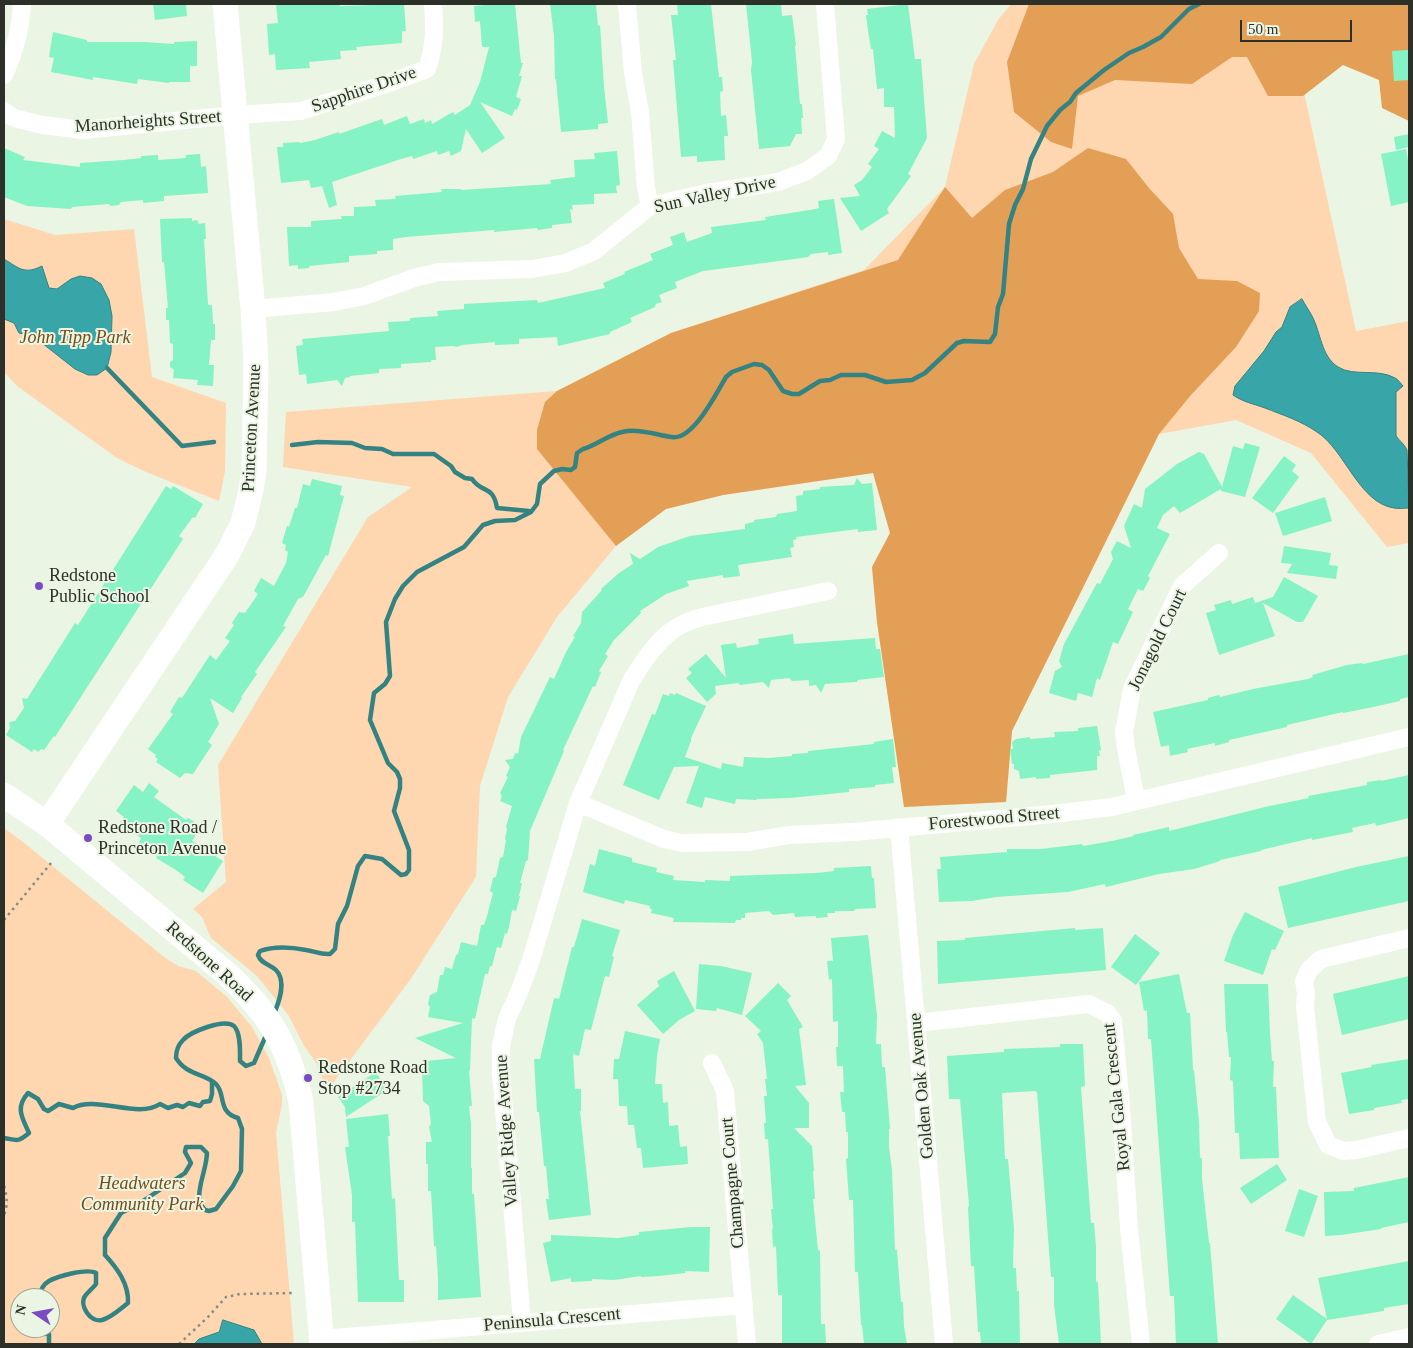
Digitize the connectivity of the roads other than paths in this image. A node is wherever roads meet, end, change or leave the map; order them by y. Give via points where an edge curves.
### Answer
1 (22, 4) edge
2 (225, 4) edge
3 (432, 4) edge
4 (627, 4) edge
5 (825, 4) edge
6 (4, 75) edge
7 (4, 111) edge
8 (236, 115) junction
9 (650, 206) junction
10 (253, 309) junction
11 (1219, 553) dead end
12 (828, 591) dead end
13 (1409, 737) edge
14 (4, 795) edge
15 (1136, 800) junction
16 (578, 803) junction
17 (47, 824) junction
18 (899, 827) junction
19 (1409, 938) edge
20 (916, 1023) junction
21 (712, 1063) dead end
22 (1409, 1138) edge
23 (744, 1305) junction
24 (522, 1322) junction
25 (1409, 1337) edge
26 (322, 1342) edge
27 (748, 1344) edge
28 (944, 1344) edge
29 (1141, 1344) edge
30 (1378, 1344) edge

1 - 6 street via 12,58
2 - 8 street, Princeton Avenue
3 - 8 street, Sapphire Drive via 435,32 427,69 302,111
4 - 9 street
5 - 9 street, Sun Valley Drive via 836,128 836,139 828,156 807,171 778,182
7 - 8 street, Manorheights Street via 14,118 43,125 83,130
8 - 10 street, Princeton Avenue
9 - 10 street, Sun Valley Drive via 594,251 566,263 532,269 439,272 334,302
10 - 17 street, Princeton Avenue via 256,362 254,471 243,523 215,574
11 - 15 street, Jonagold Court via 1182,586 1132,689 1124,732
12 - 16 street, Valley Ridge Avenue via 702,617 682,624 668,634 632,679
13 - 15 street, Forestwood Street
14 - 17 street, Redstone Road
15 - 18 street, Forestwood Street via 1072,812
16 - 18 street, Forestwood Street via 664,839 682,843 747,842
16 - 24 street, Valley Ridge Avenue via 531,960 507,1019 501,1045
17 - 26 street, Redstone Road via 227,974 268,1019 283,1045 295,1074 301,1102
18 - 20 street, Golden Oak Avenue
19 - 22 street via 1320,959 1304,981 1317,1122 1328,1145 1343,1151 1357,1150
20 - 28 street, Golden Oak Avenue
20 - 29 street, Royal Gala Crescent via 1089,1004 1108,1013 1113,1021
21 - 23 street, Champagne Court via 725,1091
23 - 24 street, Peninsula Crescent
23 - 27 street
24 - 26 street, Peninsula Crescent
25 - 30 street

